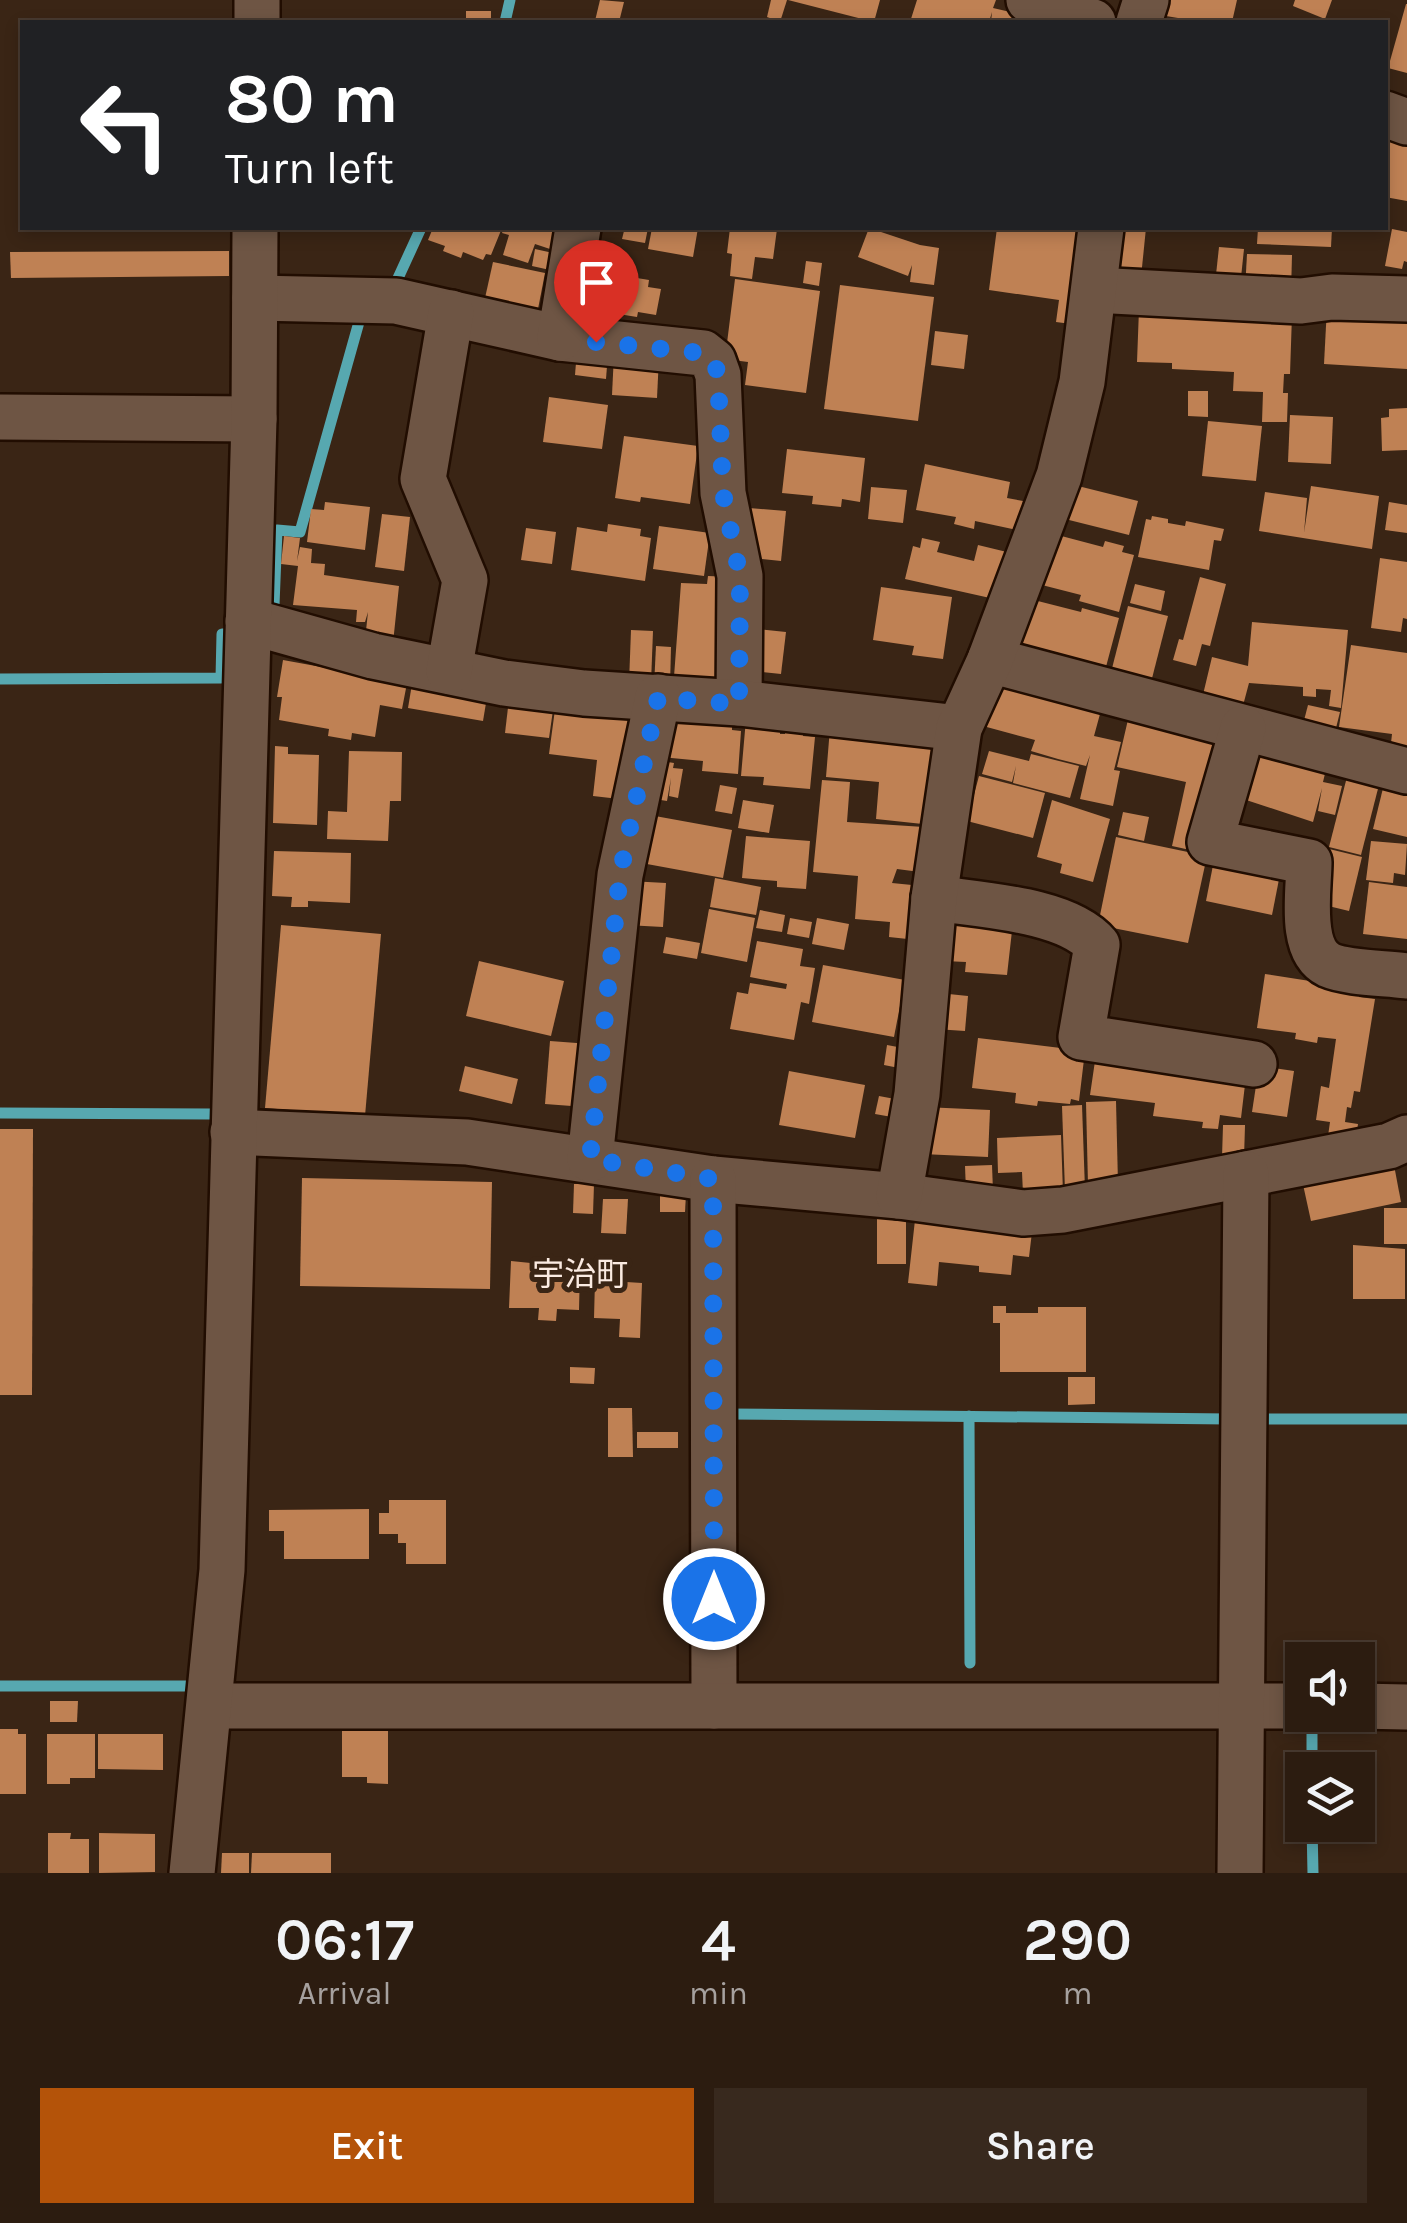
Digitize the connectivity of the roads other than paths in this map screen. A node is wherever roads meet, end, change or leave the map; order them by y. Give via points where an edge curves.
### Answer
1 (1029, 0) edge
2 (1087, 20) edge
3 (255, 230) edge
4 (578, 230) edge
5 (1101, 230) edge
6 (1094, 290) junction
7 (254, 298) junction
8 (1407, 299) edge
9 (451, 313) junction
10 (560, 338) junction
11 (0, 418) edge
12 (254, 420) junction
13 (248, 621) junction
14 (990, 660) junction
15 (449, 671) junction
16 (658, 698) junction
17 (739, 704) junction
18 (959, 728) junction
19 (1243, 728) junction
20 (1407, 771) edge
21 (934, 898) junction
22 (1407, 976) edge
23 (1254, 1064) dead end
24 (234, 1132) junction
25 (1407, 1138) edge
26 (590, 1159) junction
27 (1246, 1174) junction
28 (713, 1179) junction
29 (898, 1196) junction
30 (714, 1695) junction
31 (1240, 1695) junction
32 (1285, 1703) edge
33 (210, 1706) junction
34 (1375, 1706) edge
35 (1407, 1706) edge
36 (192, 1873) edge
37 (1240, 1873) edge

1 - 2 street
3 - 7 street
4 - 10 street
5 - 6 street
6 - 8 street via 1300,302 1332,296
6 - 14 street via 1082,382 1059,476
7 - 9 street via 396,301
7 - 12 street
9 - 10 street
9 - 15 street via 423,478 465,580
10 - 17 street via 703,353 714,361 723,493 740,576
11 - 12 street
12 - 13 street
13 - 15 street
13 - 24 street
14 - 18 street
14 - 19 street
15 - 16 street
16 - 17 street
16 - 26 street via 620,874
17 - 18 street
18 - 21 street
19 - 20 street
19 - 22 street via 1210,842 1309,862 1310,935 1318,957 1332,966
21 - 23 street via 1059,921 1088,934 1097,945 1081,1037
21 - 29 street via 916,1094
24 - 26 street via 466,1142
24 - 33 street via 222,1570
25 - 27 street
26 - 28 street
27 - 29 street via 1023,1214
27 - 31 street
28 - 29 street
28 - 30 street
30 - 31 street
30 - 33 street
31 - 32 street
31 - 37 street
33 - 36 street
34 - 35 street

